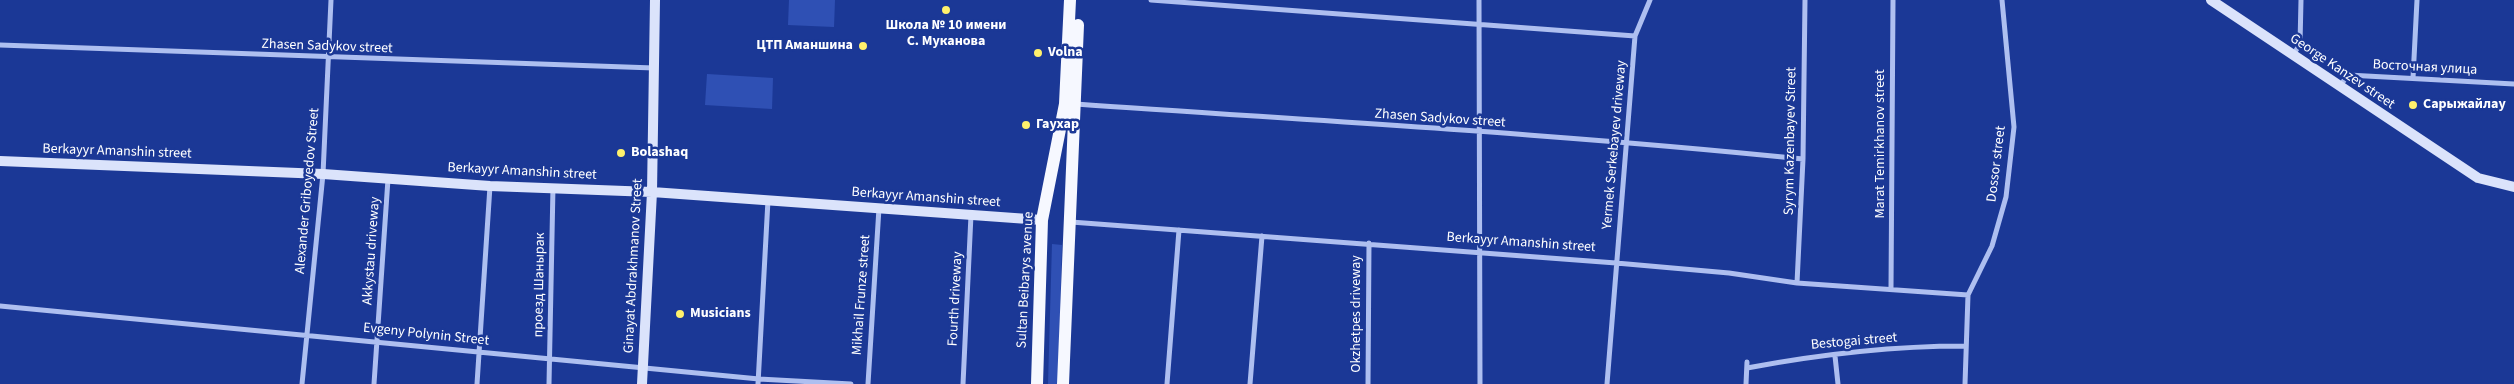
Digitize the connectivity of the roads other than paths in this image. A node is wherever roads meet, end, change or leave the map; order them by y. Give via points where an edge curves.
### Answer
1 (331, 0) edge
2 (655, 0) edge
3 (1070, 0) edge
4 (1078, 0) edge
5 (1152, 0) edge
6 (1479, 0) edge
7 (1650, 0) edge
8 (1805, 0) edge
9 (1893, 0) edge
10 (2002, 0) edge
11 (2211, 0) edge
12 (2301, 0) edge
13 (2417, 0) edge
14 (1479, 24) junction
15 (1635, 36) junction
16 (0, 45) edge
17 (2292, 55) junction
18 (330, 58) junction
19 (654, 68) junction
20 (2413, 78) junction
21 (2514, 84) edge
22 (2340, 86) junction
23 (1075, 104) junction
24 (1478, 133) junction
25 (1627, 141) junction
26 (1803, 159) junction
27 (0, 161) edge
28 (322, 174) junction
29 (388, 179) junction
30 (490, 186) junction
31 (2514, 187) edge
32 (553, 188) junction
33 (652, 192) junction
34 (1047, 194) junction
35 (1070, 195) junction
36 (768, 200) junction
37 (879, 208) junction
38 (971, 215) junction
39 (1042, 220) junction
40 (1071, 222) junction
41 (1179, 230) junction
42 (1262, 236) junction
43 (1369, 243) junction
44 (1480, 254) junction
45 (1616, 263) junction
46 (1797, 283) junction
47 (1891, 288) junction
48 (1968, 295) junction
49 (0, 306) edge
50 (307, 335) junction
51 (377, 342) junction
52 (1965, 346) junction
53 (480, 352) junction
54 (1835, 356) junction
55 (549, 358) junction
56 (1747, 362) dead end
57 (643, 367) junction
58 (1747, 368) junction
59 (758, 381) edge
60 (302, 384) edge
61 (374, 384) edge
62 (477, 384) edge
63 (548, 384) edge
64 (642, 384) edge
65 (851, 384) edge
66 (868, 384) edge
67 (964, 384) edge
68 (1037, 384) edge
69 (1063, 384) edge
70 (1167, 384) edge
71 (1250, 384) edge
72 (1368, 384) edge
73 (1480, 384) edge
74 (1606, 384) edge
75 (1746, 384) edge
76 (1838, 384) edge
77 (1965, 384) edge

1 - 18 street, Alexander Griboyedov Street
2 - 19 street, Ginayat Abdrakhmanov Street
3 - 34 main road, Sultan Beibarys avenue via 1065,104
4 - 23 main road
5 - 14 street
6 - 14 street
7 - 15 street, Yermek Serkebayev driveway
8 - 26 street, Syrym Kazenbayev Street
9 - 47 street, Marat Temirkhanov street
10 - 48 street, Dossor street via 2014,128 2006,197 1992,246
11 - 17 street, George Kanzev street
12 - 17 street via 2300,44
13 - 20 street
14 - 15 street
14 - 24 street
15 - 25 street, Yermek Serkebayev driveway
16 - 18 street, Zhasen Sadykov street
17 - 22 street, George Kanzev street
18 - 19 street, Zhasen Sadykov street
18 - 28 street, Alexander Griboyedov Street
19 - 33 street, Ginayat Abdrakhmanov Street
20 - 21 street, Восточная улица
20 - 22 street, Восточная улица via 2348,75
22 - 31 street, George Kanzev street via 2478,178
23 - 24 street, Zhasen Sadykov street
23 - 35 main road
24 - 25 street, Zhasen Sadykov street
24 - 44 street
25 - 26 street, Zhasen Sadykov street
25 - 45 street, Yermek Serkebayev driveway
26 - 46 street, Syrym Kazenbayev Street
27 - 28 street, Berkayyr Amanshin street
28 - 29 street, Berkayyr Amanshin street
28 - 50 street, Alexander Griboyedov Street
29 - 30 street, Berkayyr Amanshin street
29 - 51 street, Akkystau driveway
30 - 32 street, Berkayyr Amanshin street
30 - 53 street
32 - 33 street, Berkayyr Amanshin street
32 - 55 street, проезд Шанырак
33 - 36 street, Berkayyr Amanshin street
33 - 57 street, Ginayat Abdrakhmanov Street
34 - 35 main road via 1057,191
34 - 39 main road, Sultan Beibarys avenue
35 - 40 main road
36 - 37 street, Berkayyr Amanshin street
36 - 59 street
37 - 38 street, Berkayyr Amanshin street
37 - 66 street, Mikhail Frunze street
38 - 39 street, Berkayyr Amanshin street
38 - 67 street, Fourth driveway
39 - 68 main road, Sultan Beibarys avenue
40 - 41 street, Berkayyr Amanshin street
40 - 69 main road
41 - 42 street, Berkayyr Amanshin street
41 - 70 street
42 - 43 street, Berkayyr Amanshin street
42 - 71 street
43 - 44 street, Berkayyr Amanshin street
43 - 72 street, Okzhetpes driveway
44 - 45 street, Berkayyr Amanshin street
44 - 73 street
45 - 46 street, Berkayyr Amanshin street
45 - 74 street, Yermek Serkebayev driveway
46 - 47 street, Berkayyr Amanshin street
47 - 48 street, Berkayyr Amanshin street
48 - 52 street
49 - 50 street, Evgeny Polynin Street
50 - 51 street, Evgeny Polynin Street
50 - 60 street, Alexander Griboyedov Street
51 - 53 street, Evgeny Polynin Street
51 - 61 street, Akkystau driveway
52 - 54 street, Bestogai street via 1928,346
52 - 77 street
53 - 55 street, Evgeny Polynin Street
53 - 62 street
54 - 58 street, Bestogai street
54 - 76 street
55 - 57 street, Evgeny Polynin Street
55 - 63 street, проезд Шанырак
56 - 58 street
57 - 59 street, Evgeny Polynin Street
57 - 64 street, Ginayat Abdrakhmanov Street
58 - 75 street
59 - 65 street, Evgeny Polynin Street

